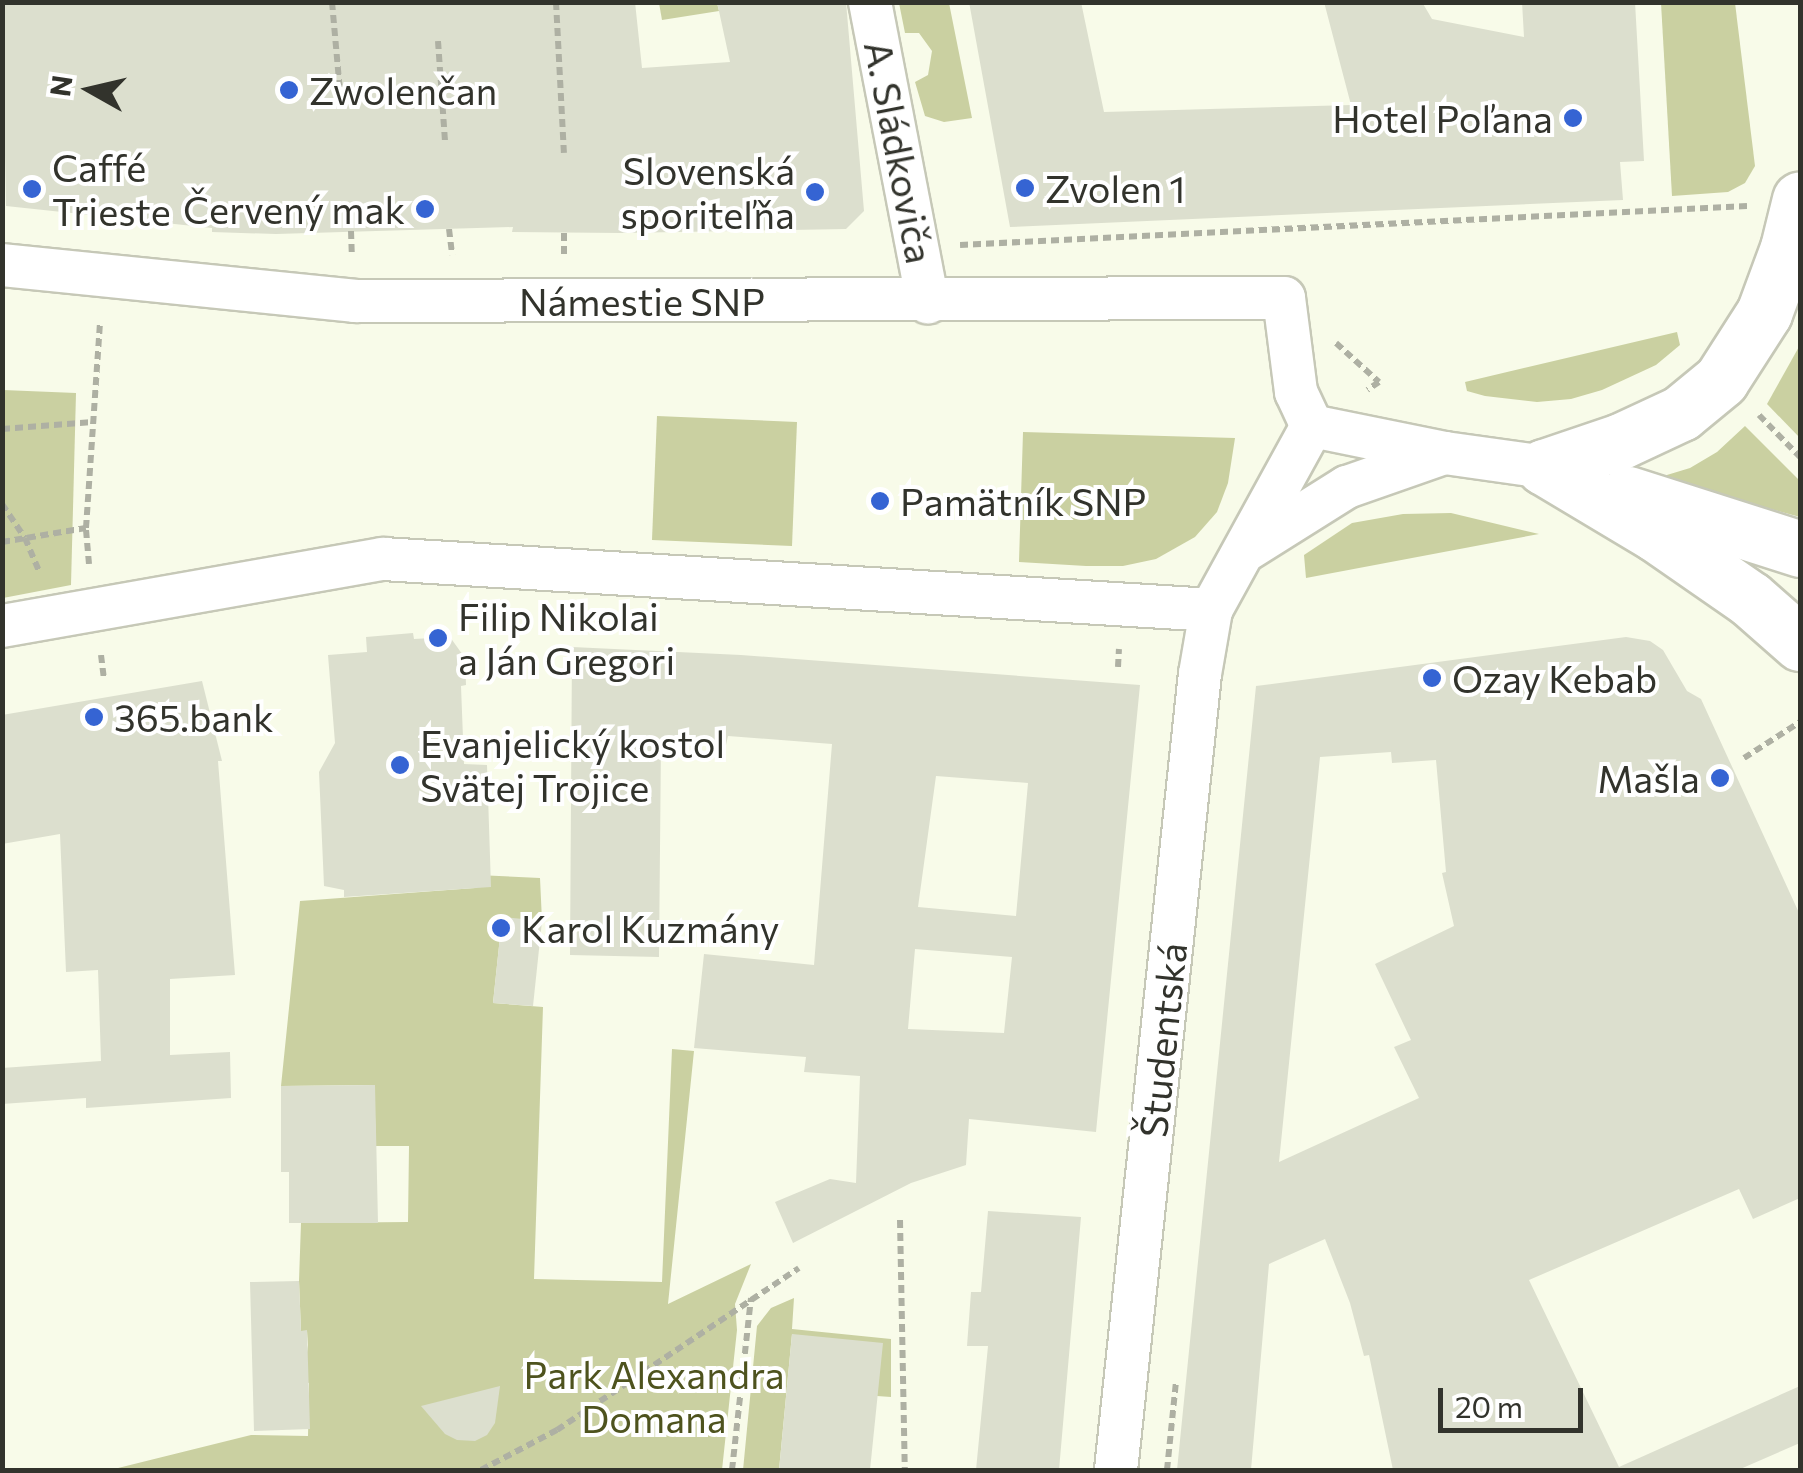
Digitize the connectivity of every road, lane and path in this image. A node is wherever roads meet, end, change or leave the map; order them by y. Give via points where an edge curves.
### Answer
1 (332, 2) edge
2 (556, 2) edge
3 (870, 2) edge
4 (438, 41) dead end
5 (341, 103) dead end
6 (446, 141) dead end
7 (564, 153) dead end
8 (1782, 202) edge
9 (919, 247) junction
10 (2, 265) edge
11 (102, 278) junction
12 (928, 302) junction
13 (1756, 412) dead end
14 (94, 422) junction
15 (1312, 426) junction
16 (2, 429) edge
17 (1445, 453) junction
18 (1800, 457) edge
19 (1544, 467) junction
20 (2, 504) edge
21 (86, 528) junction
22 (25, 538) junction
23 (2, 542) edge
24 (1800, 549) edge
25 (1240, 555) junction
26 (41, 577) dead end
27 (94, 609) junction
28 (1211, 610) junction
29 (2, 626) edge
30 (1800, 643) edge
31 (104, 679) dead end
32 (1800, 722) edge
33 (1744, 758) dead end
34 (900, 1220) dead end
35 (799, 1268) dead end
36 (751, 1297) junction
37 (481, 1470) edge
38 (732, 1470) edge
39 (905, 1470) edge
40 (1116, 1470) edge

1 - 5 path
2 - 7 path
3 - 9 street, A. Sládkoviča
4 - 6 path
8 - 9 path
8 - 19 street via 1788,248 1764,313 1721,380 1681,413
9 - 12 street, A. Sládkoviča
10 - 11 street, Námestie SNP
11 - 12 street, Námestie SNP via 354,302
11 - 14 path
12 - 15 street, Námestie SNP via 1284,298 1296,392
13 - 18 path
14 - 16 path
14 - 21 path
15 - 17 street
15 - 25 street
17 - 19 street
17 - 25 street via 1347,487
19 - 24 street
19 - 30 street via 1750,599
20 - 22 path
21 - 22 path
21 - 27 path
22 - 23 path
22 - 26 path
25 - 28 street
27 - 28 street via 384,559
27 - 29 street
27 - 31 path
28 - 40 street, Študentská
32 - 33 path
34 - 39 path
35 - 36 path
36 - 37 path via 557,1430
36 - 38 path

